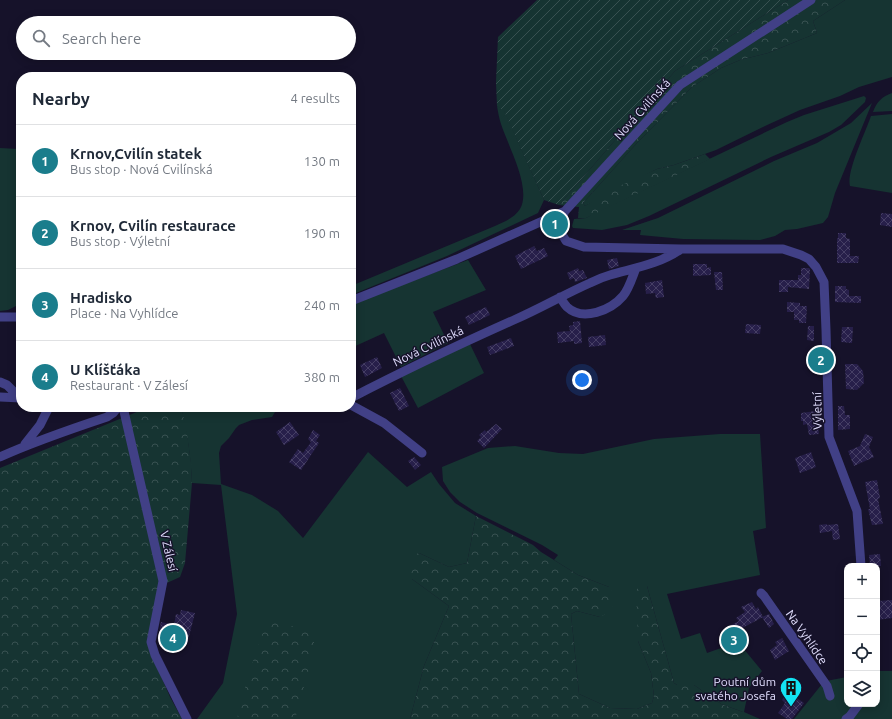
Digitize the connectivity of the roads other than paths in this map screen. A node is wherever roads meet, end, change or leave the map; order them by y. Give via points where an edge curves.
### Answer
1 (811, 0) edge
2 (565, 211) junction
3 (681, 249) junction
4 (782, 249) joint
5 (636, 268) junction
6 (560, 297) junction
7 (356, 299) edge
8 (0, 317) edge
9 (16, 317) edge
10 (0, 382) edge
11 (16, 394) edge
12 (356, 395) edge
13 (0, 397) edge
14 (16, 398) edge
15 (356, 408) edge
16 (46, 412) edge
17 (115, 412) edge
18 (125, 412) edge
19 (40, 425) junction
20 (51, 436) junction
21 (23, 446) junction
22 (422, 453) dead end
23 (0, 457) edge
24 (861, 563) edge
25 (760, 593) dead end
26 (830, 696) dead end
27 (857, 707) edge
28 (187, 719) edge
29 (846, 719) edge

1 - 2 street, Nová Cvilínská via 680,85
2 - 3 street, Nová Cvilínská via 559,223 560,231 566,241 584,247
2 - 7 street, Nová Cvilínská via 457,260
3 - 4 street, Nová Cvilínská
3 - 5 street, Nová Cvilínská via 664,259
4 - 24 street, Výletní via 809,259 824,282 829,437 857,511
5 - 6 street, Nová Cvilínská via 608,275
5 - 6 street via 623,296 599,312 574,312
6 - 12 street, Nová Cvilínská
8 - 9 street
10 - 11 street
13 - 14 street
15 - 22 street via 384,423
16 - 19 street
17 - 20 street
18 - 28 street, V Zálesí via 163,581 151,642
19 - 20 street
19 - 21 street
20 - 21 street
21 - 23 street
25 - 26 street, Na Vyhlídce via 827,686
27 - 29 street

